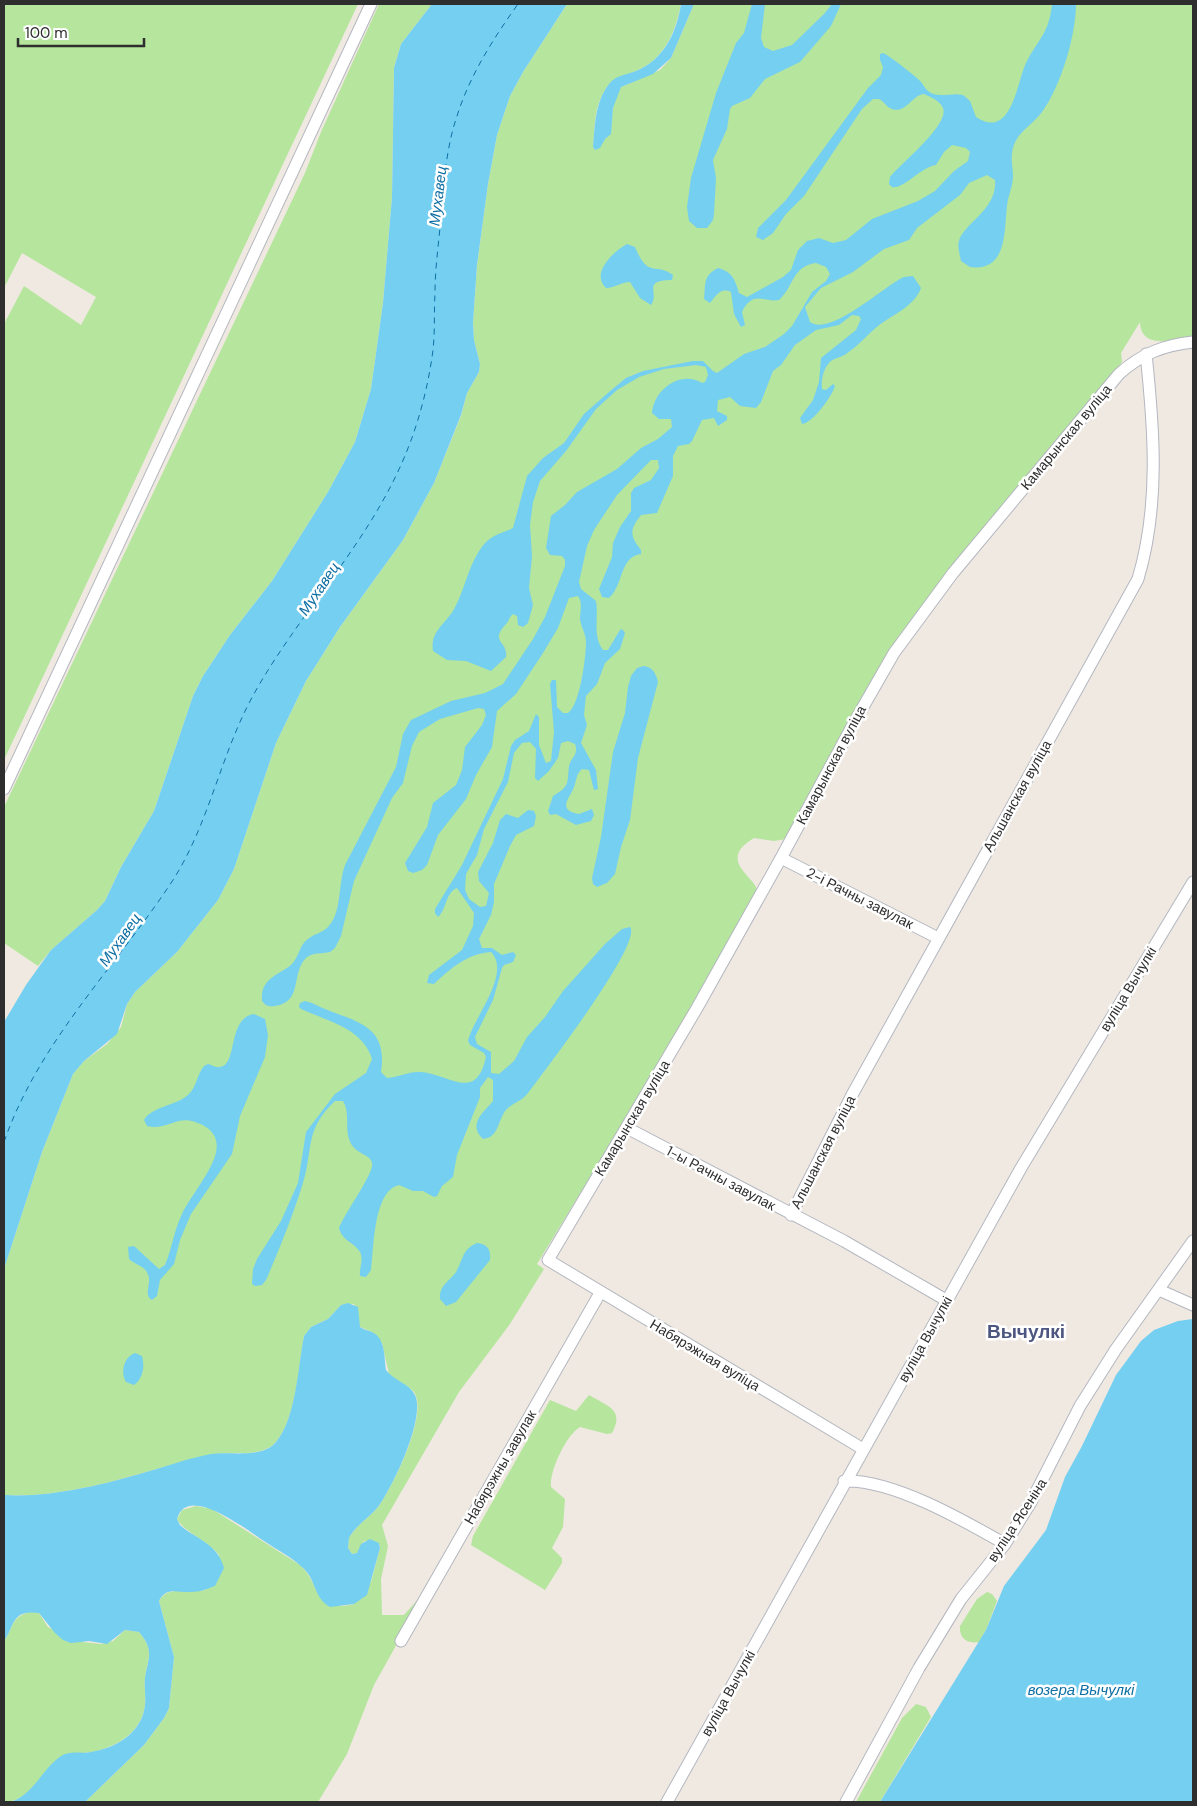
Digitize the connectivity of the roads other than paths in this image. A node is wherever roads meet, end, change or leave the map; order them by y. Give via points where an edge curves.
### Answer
1 (371, 4) edge
2 (1193, 342) edge
3 (1146, 354) junction
4 (4, 789) edge
5 (781, 858) junction
6 (1193, 882) edge
7 (938, 938) junction
8 (628, 1128) junction
9 (790, 1215) junction
10 (1193, 1241) edge
11 (548, 1260) joint
12 (1159, 1290) junction
13 (600, 1293) junction
14 (946, 1300) junction
15 (1193, 1305) edge
16 (863, 1449) junction
17 (844, 1482) junction
18 (1005, 1544) junction
19 (401, 1641) dead end
20 (667, 1802) edge
21 (846, 1802) edge

1 - 4 street
2 - 3 street, Камарынская вуліца
3 - 5 street, Камарынская вуліца via 1119,374 913,625 863,706
3 - 7 street, Альшанская вуліца via 1154,438 1151,528 1138,578
5 - 7 street, 2-і Рачны завулак
5 - 8 street, Камарынская вуліца
6 - 14 street, вуліца Вычулкі via 1072,1081
7 - 9 street, Альшанская вуліца
8 - 9 street, 1-ы Рачны завулак
8 - 11 street, Камарынская вуліца
9 - 14 street, 1-ы Рачны завулак via 844,1241
10 - 12 street, вуліца Ясеніна
11 - 13 street, Набярэжная вуліца
12 - 15 street
12 - 18 street, вуліца Ясеніна via 1080,1406 1032,1502
13 - 16 street, Набярэжная вуліца
13 - 19 street, Набярэжны завулак
14 - 16 street, вуліца Вычулкі
16 - 17 street, вуліца Вычулкі
17 - 18 street via 864,1482 891,1489 960,1518
17 - 20 street, вуліца Вычулкі
18 - 21 street, вуліца Ясеніна via 961,1599 919,1668

